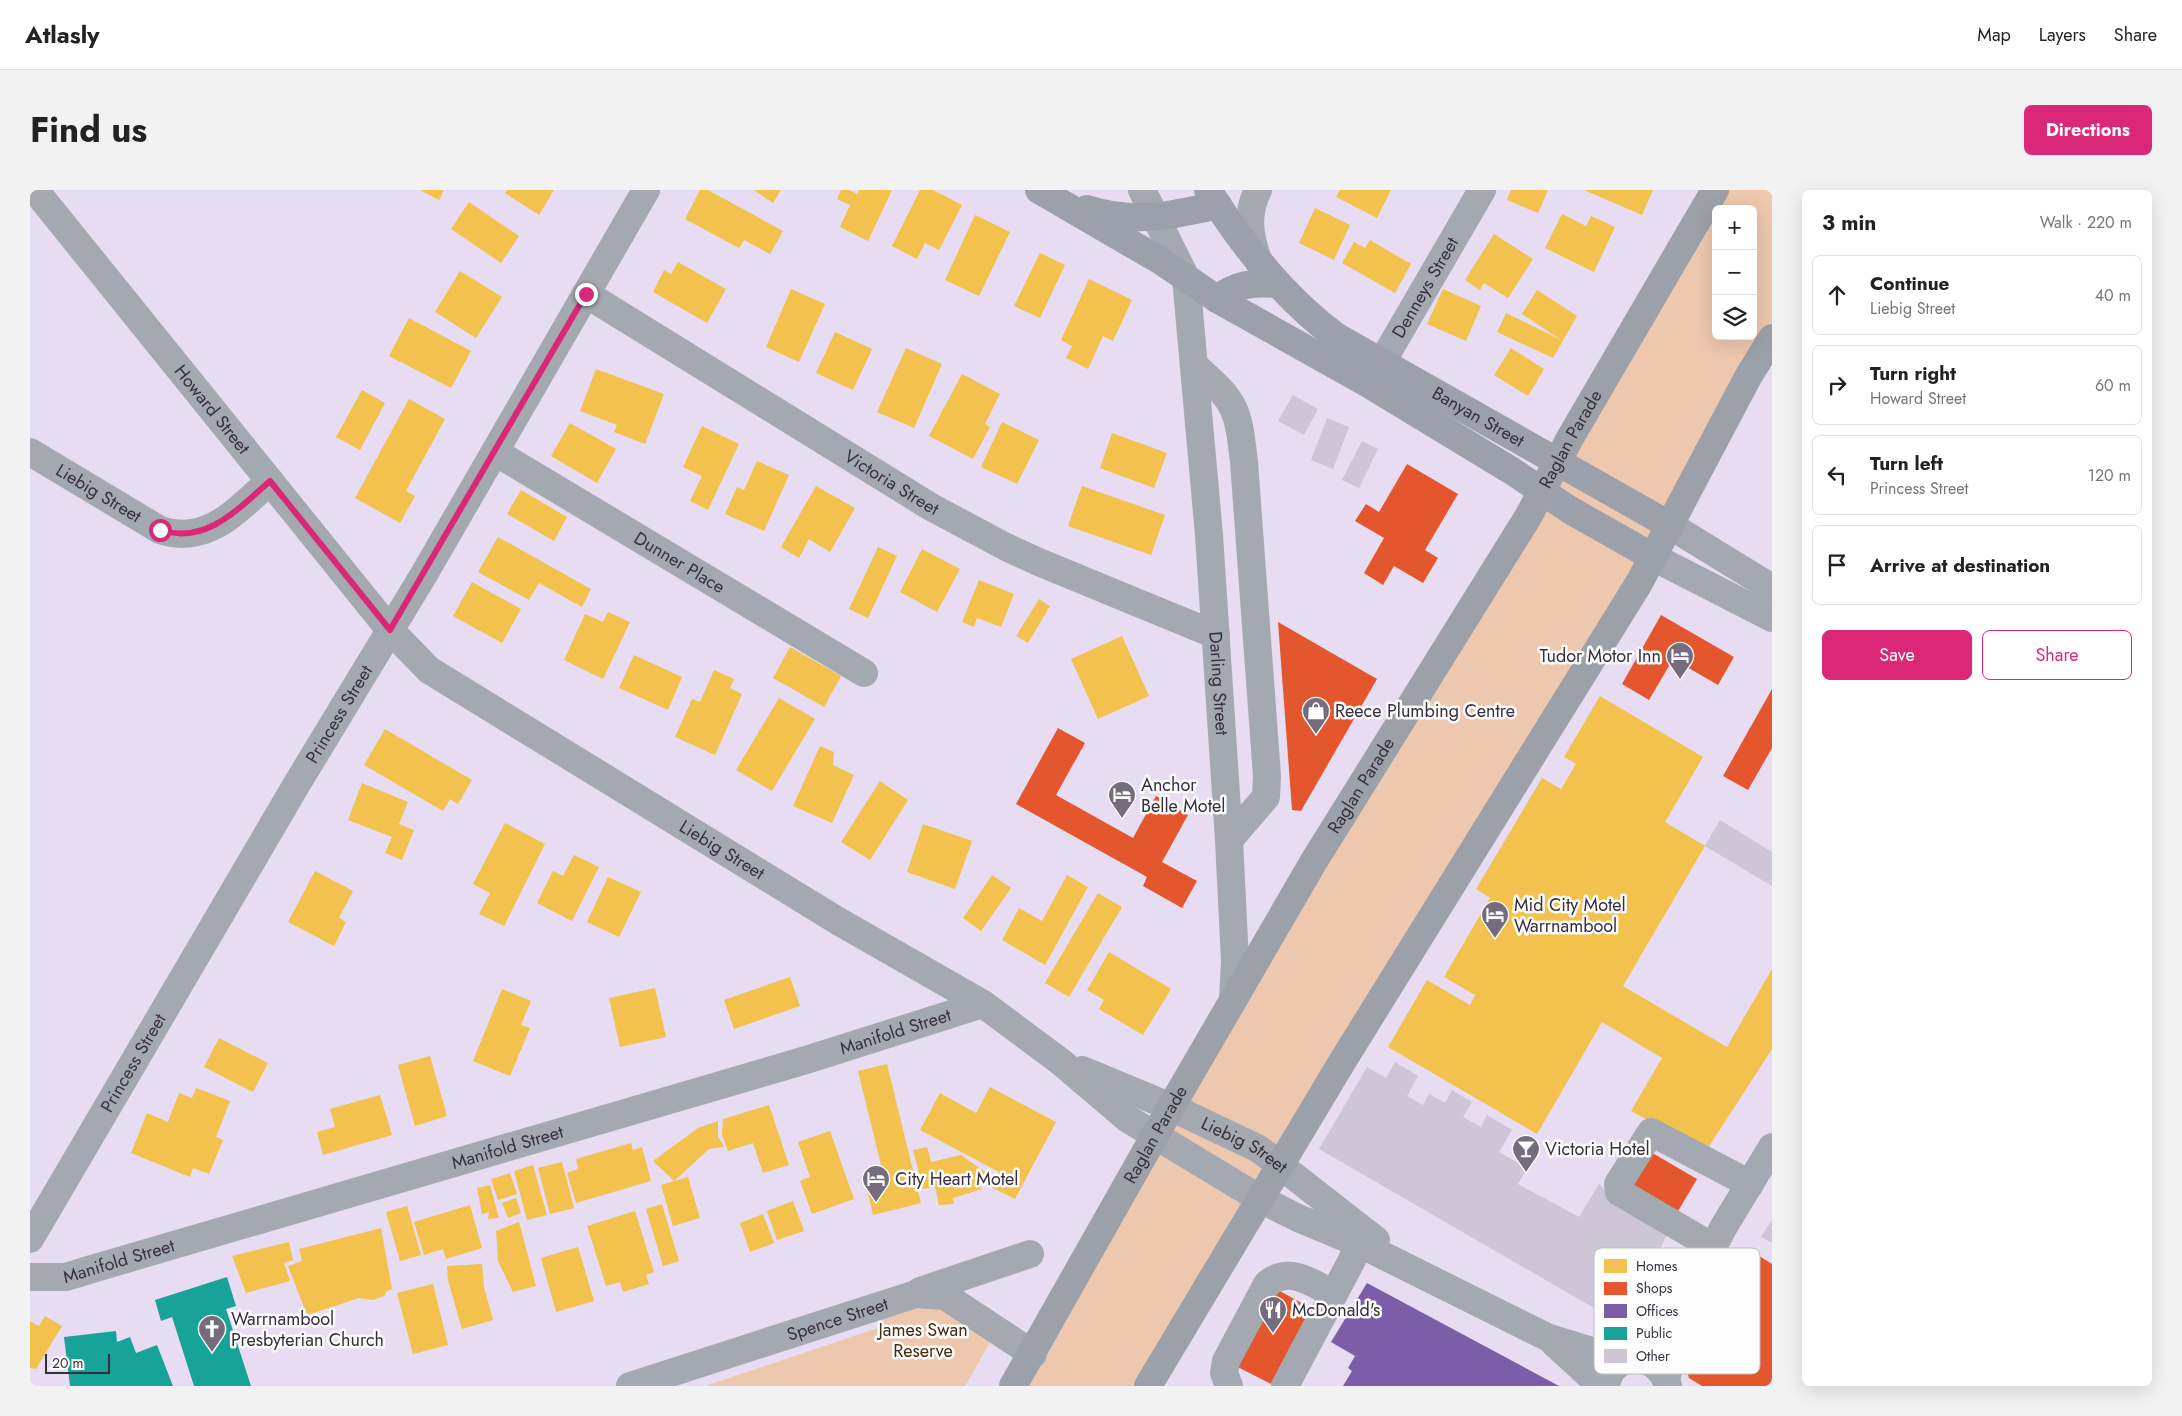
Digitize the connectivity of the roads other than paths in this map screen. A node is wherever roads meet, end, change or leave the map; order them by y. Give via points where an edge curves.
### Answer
1 (35, 190) edge
2 (646, 190) edge
3 (1040, 190) edge
4 (1142, 190) edge
5 (1249, 190) edge
6 (1258, 190) edge
7 (1482, 190) edge
8 (1715, 190) edge
9 (1213, 197) edge
10 (1155, 218) junction
11 (1259, 262) junction
12 (1186, 278) junction
13 (1278, 284) junction
14 (586, 294) junction
15 (1217, 299) junction
16 (1772, 338) edge
17 (1196, 367) junction
18 (1375, 373) junction
19 (30, 452) edge
20 (494, 452) junction
21 (1557, 463) junction
22 (270, 481) junction
23 (1542, 492) junction
24 (1670, 526) junction
25 (1653, 557) junction
26 (1772, 588) edge
27 (1772, 618) edge
28 (390, 630) junction
29 (1216, 635) junction
30 (864, 672) dead end
31 (1229, 840) junction
32 (1233, 1000) junction
33 (983, 1004) junction
34 (1061, 1062) junction
35 (1171, 1106) junction
36 (1155, 1136) junction
37 (1772, 1148) edge
38 (1282, 1166) junction
39 (1750, 1184) junction
40 (1262, 1200) junction
41 (30, 1239) edge
42 (1358, 1243) junction
43 (1713, 1247) joint
44 (1030, 1254) dead end
45 (1405, 1266) junction
46 (30, 1277) edge
47 (1334, 1294) junction
48 (902, 1298) junction
49 (1549, 1338) junction
50 (1594, 1350) edge
51 (1033, 1354) junction
52 (1610, 1374) edge
53 (630, 1386) edge
54 (1013, 1386) edge
55 (1148, 1386) edge
56 (1229, 1386) edge
57 (1285, 1386) edge
58 (1601, 1386) edge
59 (1606, 1386) edge

1 - 22 street, Howard Street
2 - 14 street, Princess Street
3 - 10 main road via 1102,214
3 - 12 main road, Banyan Street
4 - 10 street
5 - 9 street
6 - 11 street via 1251,208 1250,231
7 - 18 street, Denneys Street
8 - 21 highway, Raglan Parade
9 - 10 main road
9 - 11 main road, Banyan Street
10 - 12 street
11 - 13 main road, Banyan Street
12 - 15 main road, Banyan Street
12 - 17 street, Darling Street
13 - 15 main road via 1238,286
13 - 18 main road, Banyan Street
14 - 20 street, Princess Street
14 - 29 street, Victoria Street via 973,530 1066,574
15 - 17 street, Darling Street via 1202,333
15 - 18 main road, Banyan Street
16 - 24 highway
17 - 29 street, Darling Street
17 - 31 street via 1221,389 1239,419 1268,776 1266,797
18 - 21 main road, Banyan Street
18 - 23 main road, Banyan Street
19 - 22 street, Liebig Street via 160,530 173,534 215,526 230,517
20 - 28 street, Princess Street
20 - 30 street, Dunner Place
21 - 23 highway, Raglan Parade
21 - 24 main road, Banyan Street
22 - 28 street, Howard Street
23 - 25 main road, Banyan Street
23 - 32 highway, Raglan Parade via 1314,861
24 - 25 highway
24 - 26 street, Banyan Street
25 - 27 street, Banyan Street
25 - 38 highway via 1342,1062
28 - 33 street, Liebig Street via 429,670 462,691 838,921
28 - 41 street, Princess Street via 173,992
29 - 31 street, Darling Street
31 - 32 street, Darling Street via 1235,953
32 - 35 highway, Raglan Parade
33 - 34 street, Liebig Street
33 - 46 street, Manifold Street via 806,1060 66,1277
34 - 35 street, Liebig Street
34 - 36 street, Liebig Street via 1128,1119
35 - 36 highway, Raglan Parade
35 - 38 street, Liebig Street via 1260,1149
36 - 40 street, Liebig Street
36 - 51 highway, Raglan Parade
37 - 39 street
38 - 40 highway
38 - 45 street, Liebig Street
39 - 43 street
39 - 43 street via 1650,1132 1647,1134 1617,1188
40 - 42 street, Liebig Street
40 - 55 highway
42 - 45 street, Liebig Street
42 - 47 street
44 - 48 street
45 - 49 street, Liebig Street
47 - 56 street via 1301,1277 1287,1274 1266,1284 1226,1361 1224,1373
47 - 57 street
48 - 51 street, Spence Street via 928,1294 945,1296
48 - 53 street, Spence Street
49 - 50 street, Liebig Street
49 - 58 street, Liebig Street
51 - 54 highway, Raglan Parade
52 - 59 street

